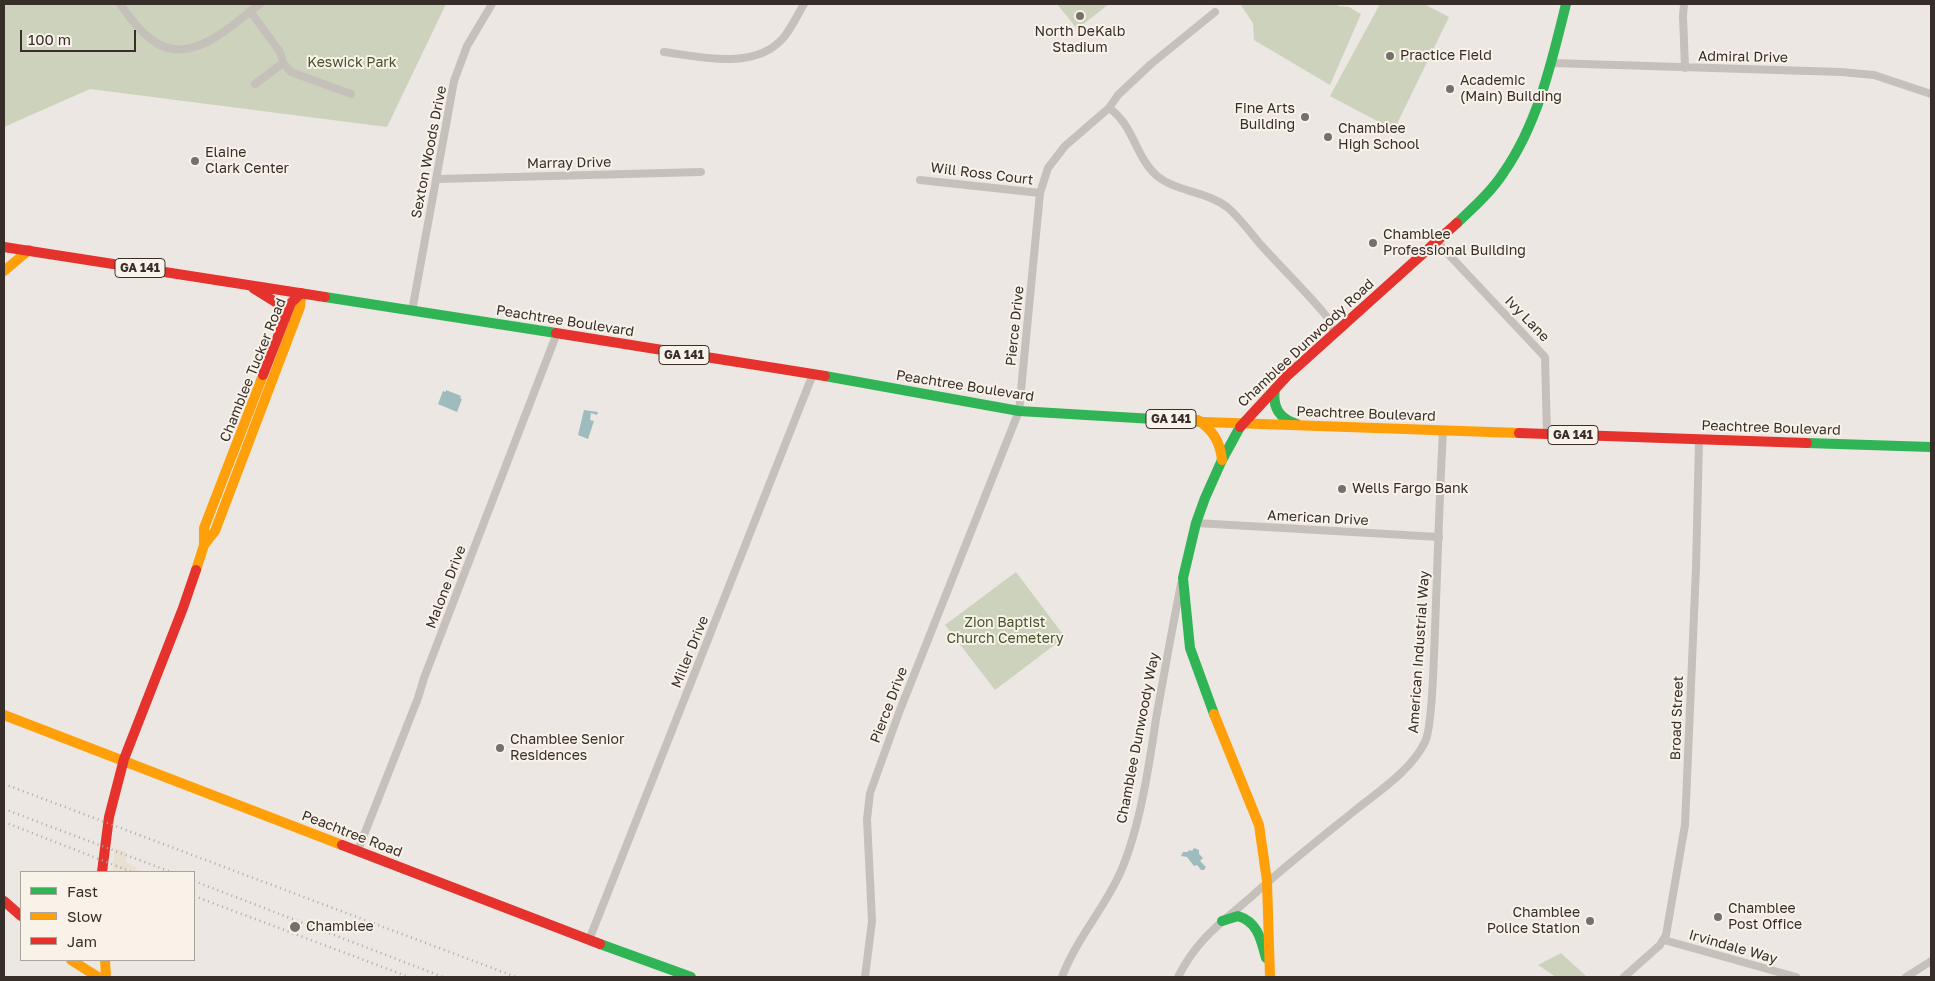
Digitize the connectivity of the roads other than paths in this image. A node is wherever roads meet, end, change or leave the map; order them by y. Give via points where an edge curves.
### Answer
1 (120, 4) edge
2 (260, 4) edge
3 (492, 4) edge
4 (804, 4) edge
5 (1563, 4) edge
6 (1684, 4) edge
7 (250, 11) junction
8 (1215, 12) dead end
9 (664, 52) dead end
10 (283, 63) junction
11 (1552, 63) junction
12 (1685, 68) junction
13 (255, 84) dead end
14 (351, 94) dead end
15 (1931, 94) edge
16 (1109, 108) junction
17 (701, 172) dead end
18 (438, 179) junction
19 (920, 180) dead end
20 (1040, 194) junction
21 (1437, 242) junction
22 (4, 247) edge
23 (29, 250) junction
24 (4, 271) edge
25 (246, 284) junction
26 (301, 292) junction
27 (412, 312) junction
28 (1328, 318) junction
29 (285, 319) junction
30 (1343, 324) junction
31 (557, 333) junction
32 (1334, 333) junction
33 (813, 374) junction
34 (1275, 389) junction
35 (1019, 411) junction
36 (1198, 420) junction
37 (1242, 424) junction
38 (1303, 426) junction
39 (1444, 430) junction
40 (1547, 434) junction
41 (1700, 440) junction
42 (1931, 447) edge
43 (1222, 460) junction
44 (1196, 523) junction
45 (1439, 537) junction
46 (204, 545) junction
47 (1183, 578) junction
48 (4, 715) edge
49 (124, 760) junction
50 (358, 850) junction
51 (102, 871) edge
52 (1267, 881) junction
53 (4, 901) edge
54 (20, 915) edge
55 (1222, 921) junction
56 (589, 940) junction
57 (1664, 940) junction
58 (1931, 960) edge
59 (73, 961) edge
60 (105, 961) edge
61 (1270, 975) edge
62 (98, 977) edge
63 (106, 977) edge
64 (691, 977) edge
65 (865, 977) edge
66 (1062, 977) edge
67 (1178, 977) edge
68 (1624, 977) edge
69 (1796, 977) edge
70 (1906, 977) edge

1 - 7 street via 146,36 158,44 185,50 207,42
2 - 7 street
3 - 18 street, Sexton Woods Drive via 467,46 454,81
4 - 9 street via 784,38 765,52 748,58
5 - 11 main road, Chamblee Dunwoody Road
6 - 12 street
7 - 10 street via 280,52
8 - 16 street, Pierce Drive via 1132,80
10 - 13 street
10 - 14 street via 291,72
11 - 12 street, Admiral Drive
11 - 21 main road, Chamblee Dunwoody Road via 1524,140 1504,173
12 - 15 street, Admiral Drive via 1874,75
16 - 20 street, Pierce Drive via 1057,155 1048,168
16 - 28 street via 1128,127 1157,176 1228,208
17 - 18 street, Marray Drive
18 - 27 street, Sexton Woods Drive
19 - 20 street, Will Ross Court
20 - 35 street, Pierce Drive
21 - 30 main road, Chamblee Dunwoody Road
21 - 40 street, Ivy Lane via 1545,357
22 - 23 main road, Peachtree Boulevard / GA 141
23 - 24 main road
23 - 25 main road, Peachtree Boulevard / GA 141
25 - 26 main road, Peachtree Boulevard / GA 141
25 - 29 main road via 277,303
26 - 27 main road, Peachtree Boulevard / GA 141
26 - 29 main road, Chamblee Tucker Road
26 - 46 main road, Chamblee Tucker Road via 300,307 215,531
27 - 31 main road, Peachtree Boulevard / GA 141
28 - 30 street
28 - 32 street
29 - 46 main road, Chamblee Tucker Road via 204,528
30 - 32 main road, Chamblee Dunwoody Road
31 - 33 main road, Peachtree Boulevard / GA 141
31 - 50 street, Malone Drive
32 - 34 main road, Chamblee Dunwoody Road
33 - 35 main road, Peachtree Boulevard / GA 141
33 - 56 street, Miller Drive
34 - 37 main road, Chamblee Dunwoody Road
34 - 38 main road via 1274,406 1291,423
35 - 36 main road, Peachtree Boulevard / GA 141
35 - 65 street, Pierce Drive via 870,793 867,819 872,921
36 - 37 main road, Peachtree Boulevard / GA 141
36 - 43 main road via 1216,436
37 - 38 main road, Peachtree Boulevard / GA 141
37 - 43 main road, Chamblee Dunwoody Road
38 - 39 main road, Peachtree Boulevard / GA 141
39 - 40 main road, Peachtree Boulevard / GA 141
39 - 45 street, American Industrial Way
40 - 41 main road, Peachtree Boulevard / GA 141
41 - 42 main road, Peachtree Boulevard / GA 141
41 - 57 street, Broad Street via 1685,825
43 - 44 main road, Chamblee Dunwoody Road
44 - 45 street, American Drive
44 - 47 main road, Chamblee Dunwoody Road
45 - 52 street, American Industrial Way via 1433,672 1426,741 1406,768 1384,788
46 - 49 main road, Chamblee Tucker Road
47 - 52 main road, Chamblee Dunwoody Road via 1190,648 1259,825
47 - 66 street, Chamblee Dunwoody Way via 1148,770 1132,836 1121,871
48 - 49 main road, Peachtree Road
49 - 50 main road, Peachtree Road
49 - 51 main road, Chamblee Tucker Road via 109,817
50 - 56 main road, Peachtree Road
52 - 55 street, American Industrial Way
52 - 61 main road, Chamblee Dunwoody Road
53 - 54 main road
55 - 61 main road via 1238,916 1251,922 1257,930
55 - 67 street, American Industrial Way via 1194,951
56 - 64 main road, Peachtree Road
57 - 68 street
57 - 69 street, Irvindale Way
58 - 70 street
59 - 62 main road
60 - 63 main road

